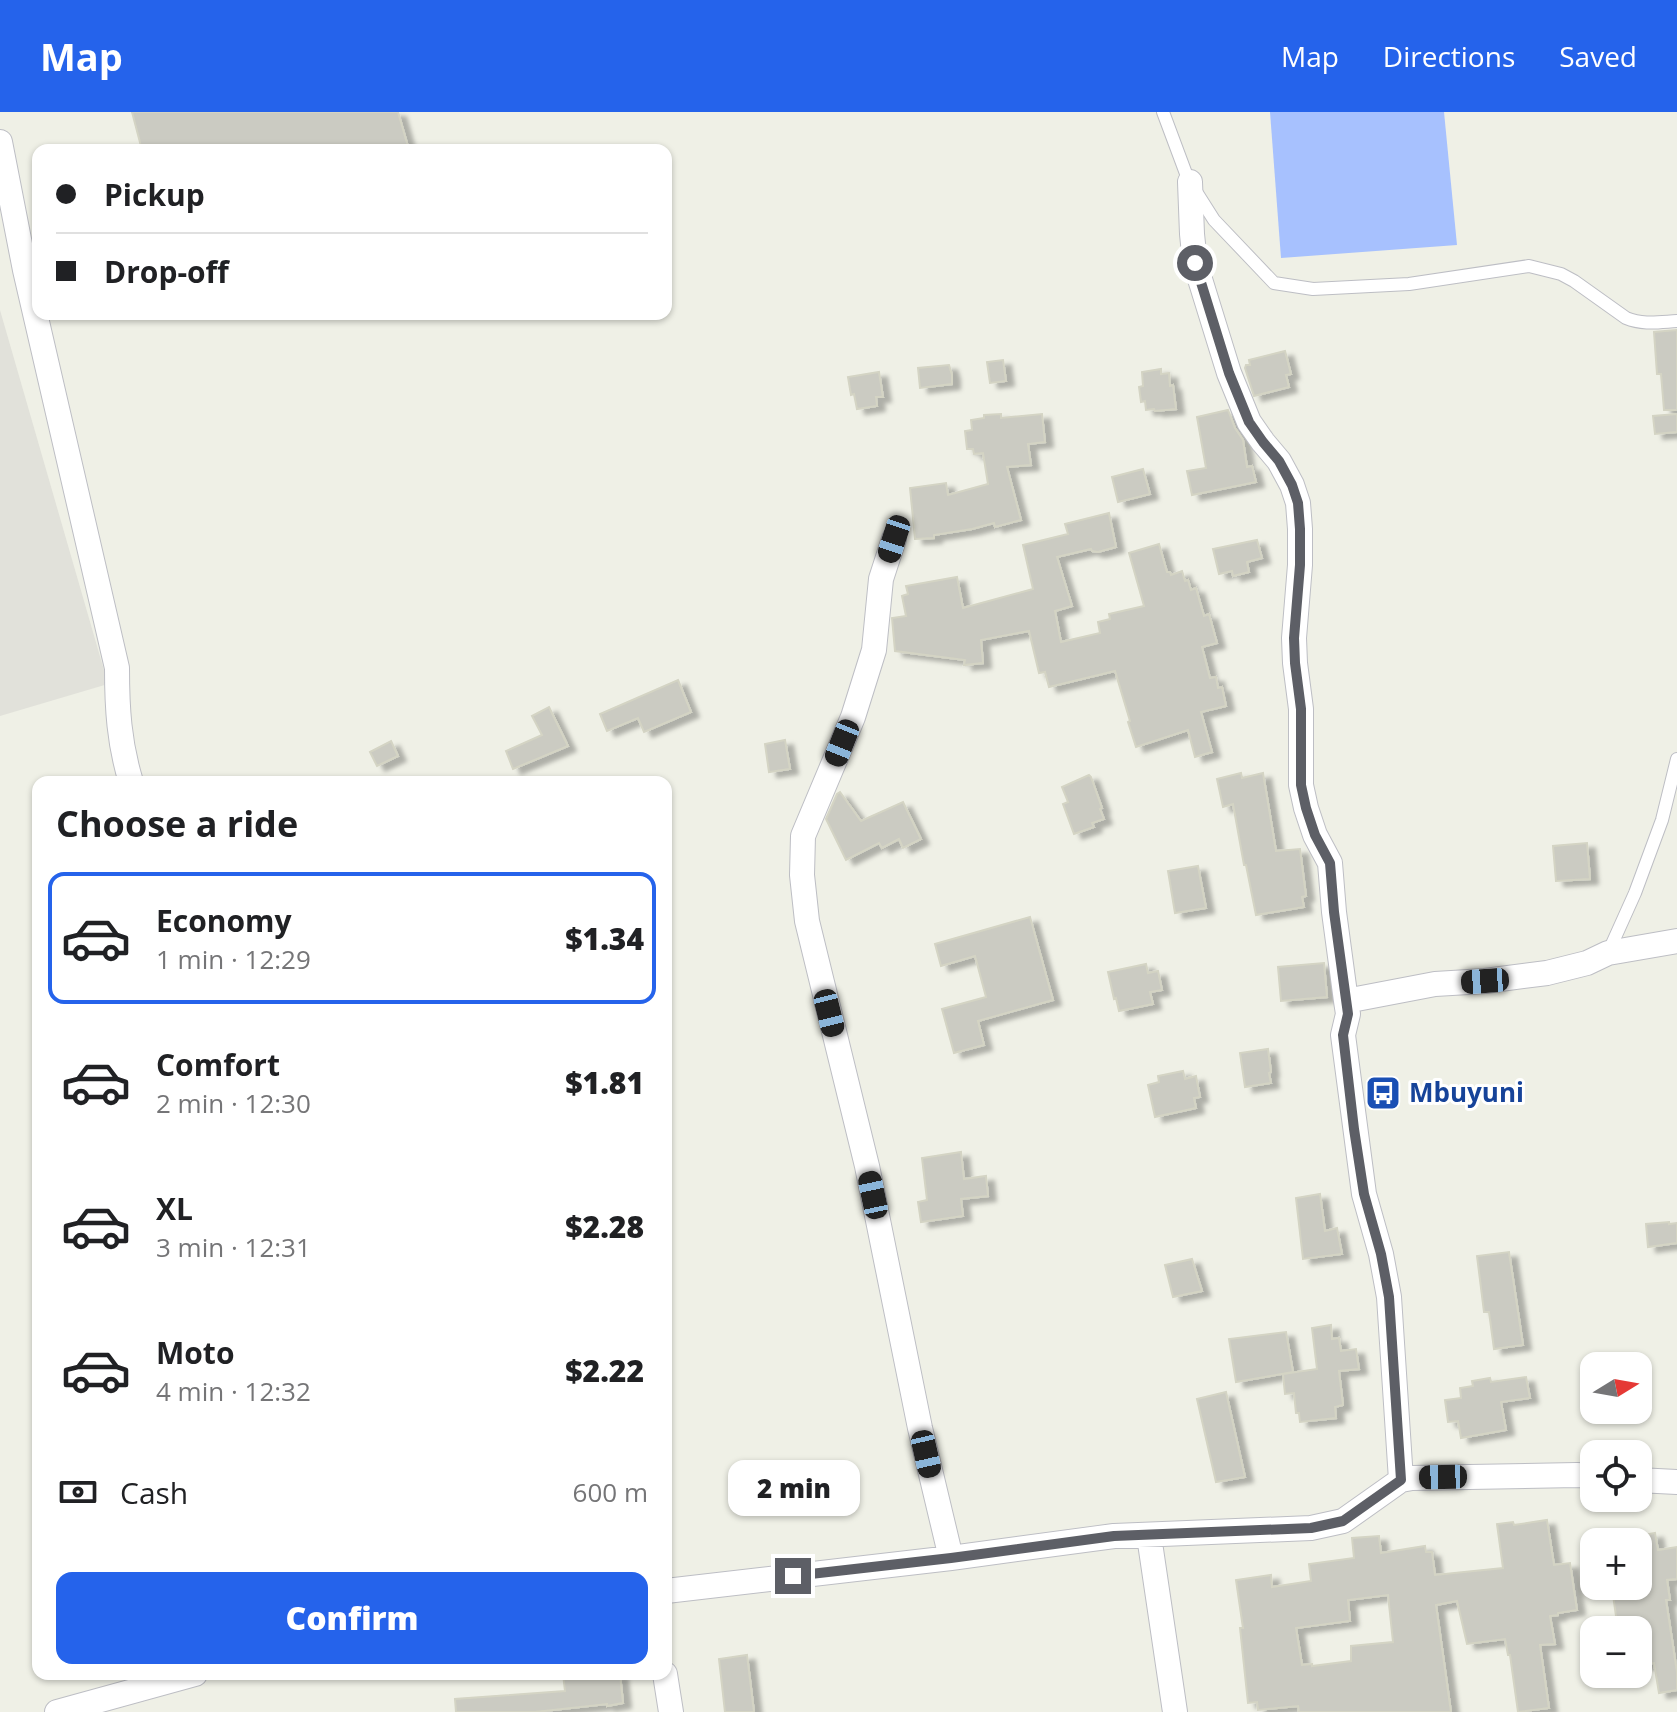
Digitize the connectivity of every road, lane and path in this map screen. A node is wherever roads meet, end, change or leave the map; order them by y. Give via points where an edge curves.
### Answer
1 (1163, 112) edge
2 (0, 142) edge
3 (1190, 182) junction
4 (32, 298) edge
5 (37, 320) edge
6 (1677, 321) edge
7 (894, 539) dead end
8 (1677, 759) edge
9 (129, 776) edge
10 (1677, 941) edge
11 (1608, 953) junction
12 (1346, 1001) junction
13 (1580, 1475) edge
14 (1401, 1480) junction
15 (1652, 1481) edge
16 (1677, 1482) edge
17 (1149, 1536) junction
18 (951, 1558) junction
19 (672, 1590) edge
20 (173, 1680) edge
21 (666, 1680) edge
22 (57, 1712) edge
23 (671, 1712) edge
24 (1175, 1712) edge

1 - 3 lane
2 - 4 street
3 - 6 lane via 1214,220 1274,283 1313,289 1409,284 1529,266 1561,274 1634,321
3 - 12 street via 1195,263 1229,373 1249,422 1279,461 1298,503 1294,638 1301,785 1315,835 1330,863
5 - 9 street via 117,668 118,719
7 - 18 street via 881,579 874,650 853,717 803,836 802,875 807,921 867,1166
8 - 11 lane via 1662,820
10 - 11 street
11 - 12 street via 1547,973 1435,984
12 - 14 street via 1343,1035 1364,1194 1389,1297
13 - 14 street
14 - 17 street via 1330,1525
15 - 16 street
17 - 18 street
17 - 24 street
18 - 19 street
20 - 22 street
21 - 23 street

